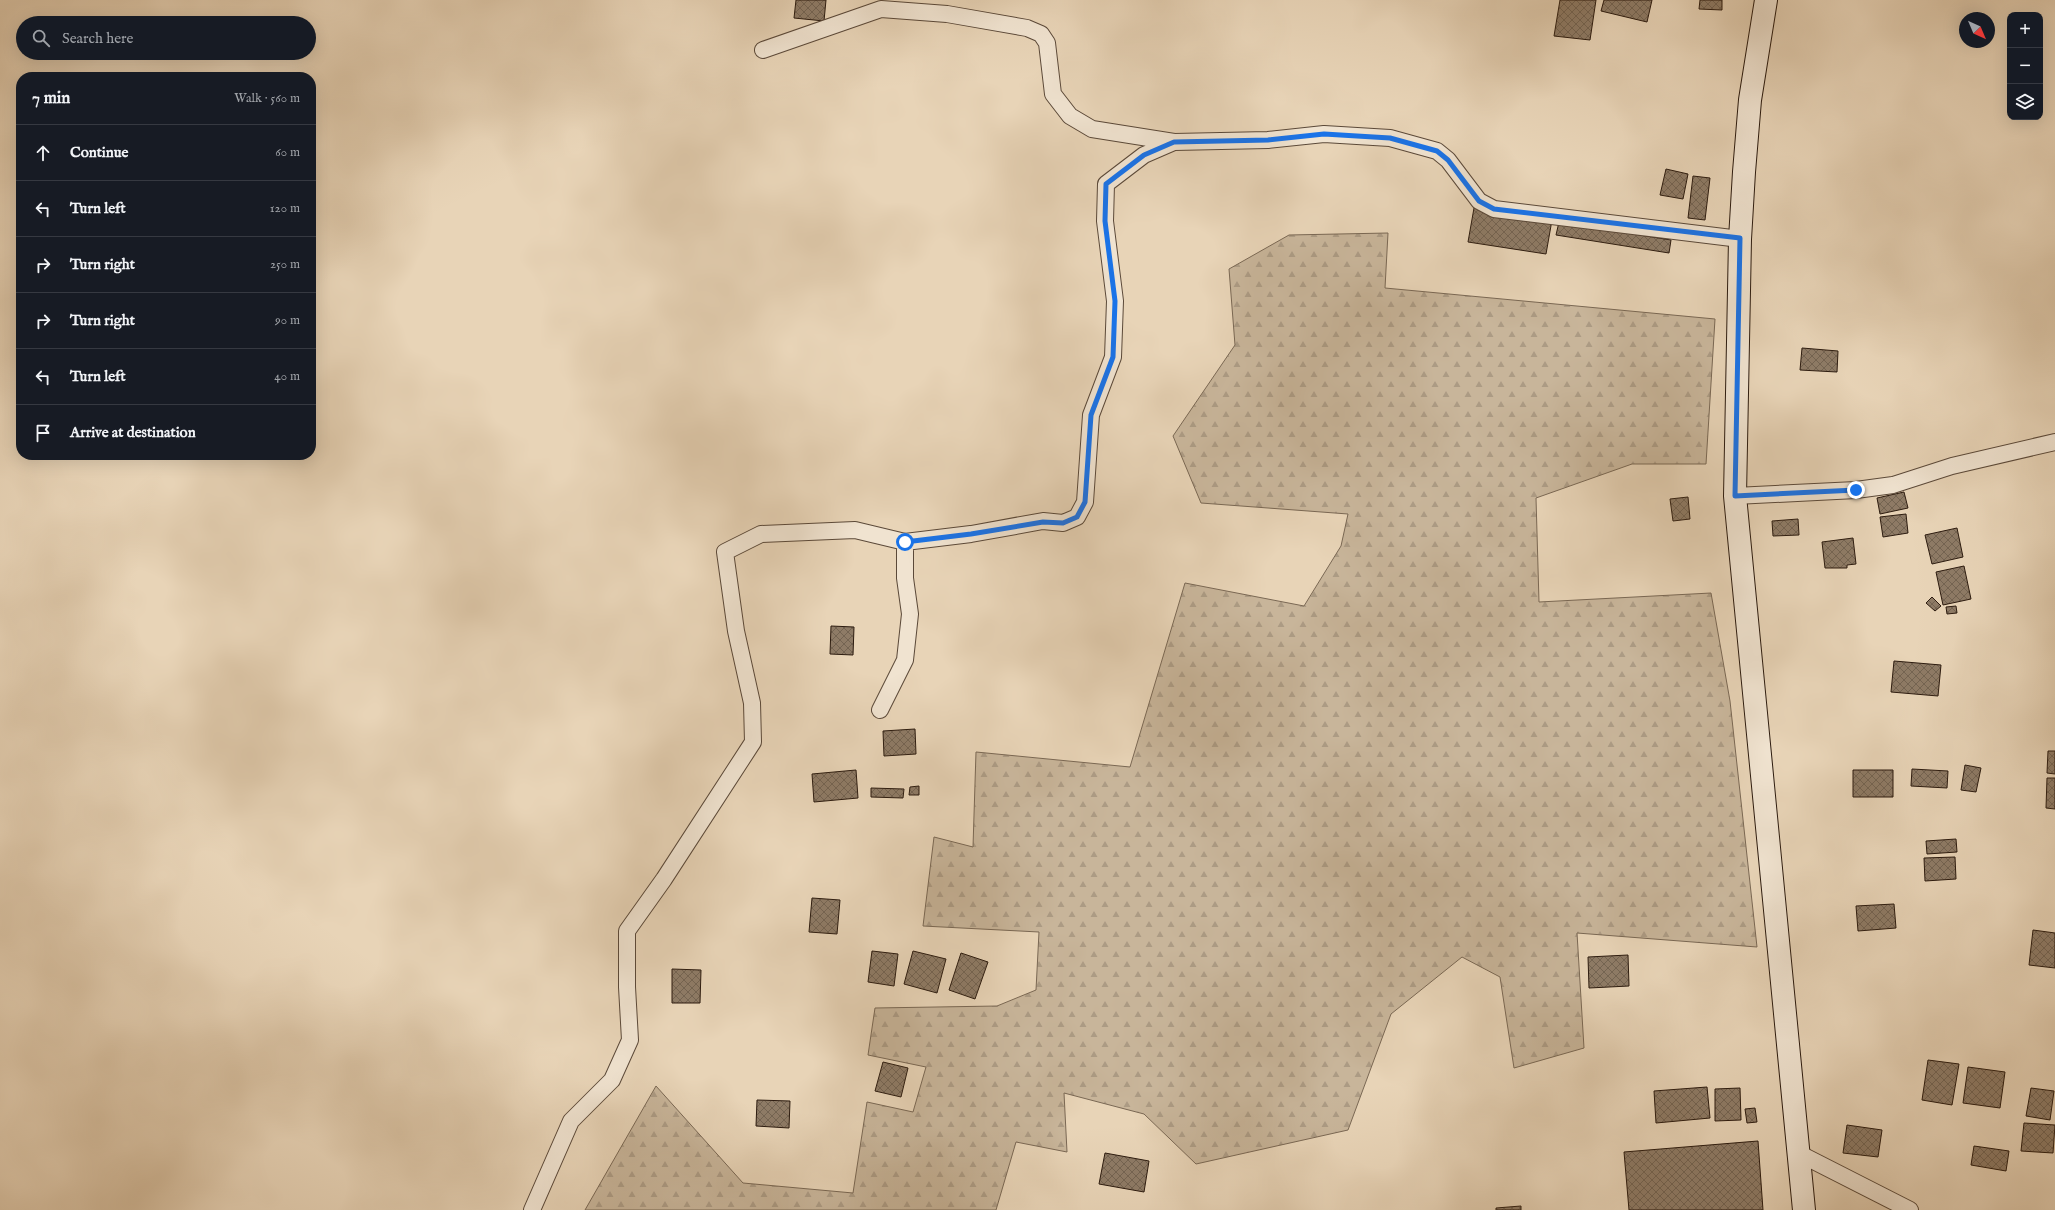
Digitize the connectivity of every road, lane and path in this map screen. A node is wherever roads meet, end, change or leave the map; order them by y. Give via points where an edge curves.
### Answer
1 (1766, 0) edge
2 (763, 50) dead end
3 (1174, 142) junction
4 (1740, 238) junction
5 (2055, 442) edge
6 (1735, 496) junction
7 (905, 542) junction
8 (880, 710) dead end
9 (1798, 1153) junction
10 (532, 1210) edge
11 (1804, 1210) edge
12 (1910, 1210) edge

1 - 4 main road via 1750,100
2 - 3 street via 881,9 947,14 1027,28 1041,34 1047,43 1053,94 1070,116 1092,129
3 - 4 street via 1268,140 1324,134 1390,138 1437,151 1448,160 1479,201 1494,209
3 - 7 street via 1144,155 1106,184 1105,221 1115,301 1113,357 1091,415 1085,502 1077,517 1063,523 1043,522
4 - 6 main road
5 - 6 street via 1952,466 1893,485 1856,490
6 - 9 main road
7 - 8 street via 905,578 910,614 905,660
7 - 10 street via 855,530 761,534 725,552 736,631 752,703 753,742 627,931 630,1040 612,1080 571,1121
9 - 11 main road
9 - 12 street

